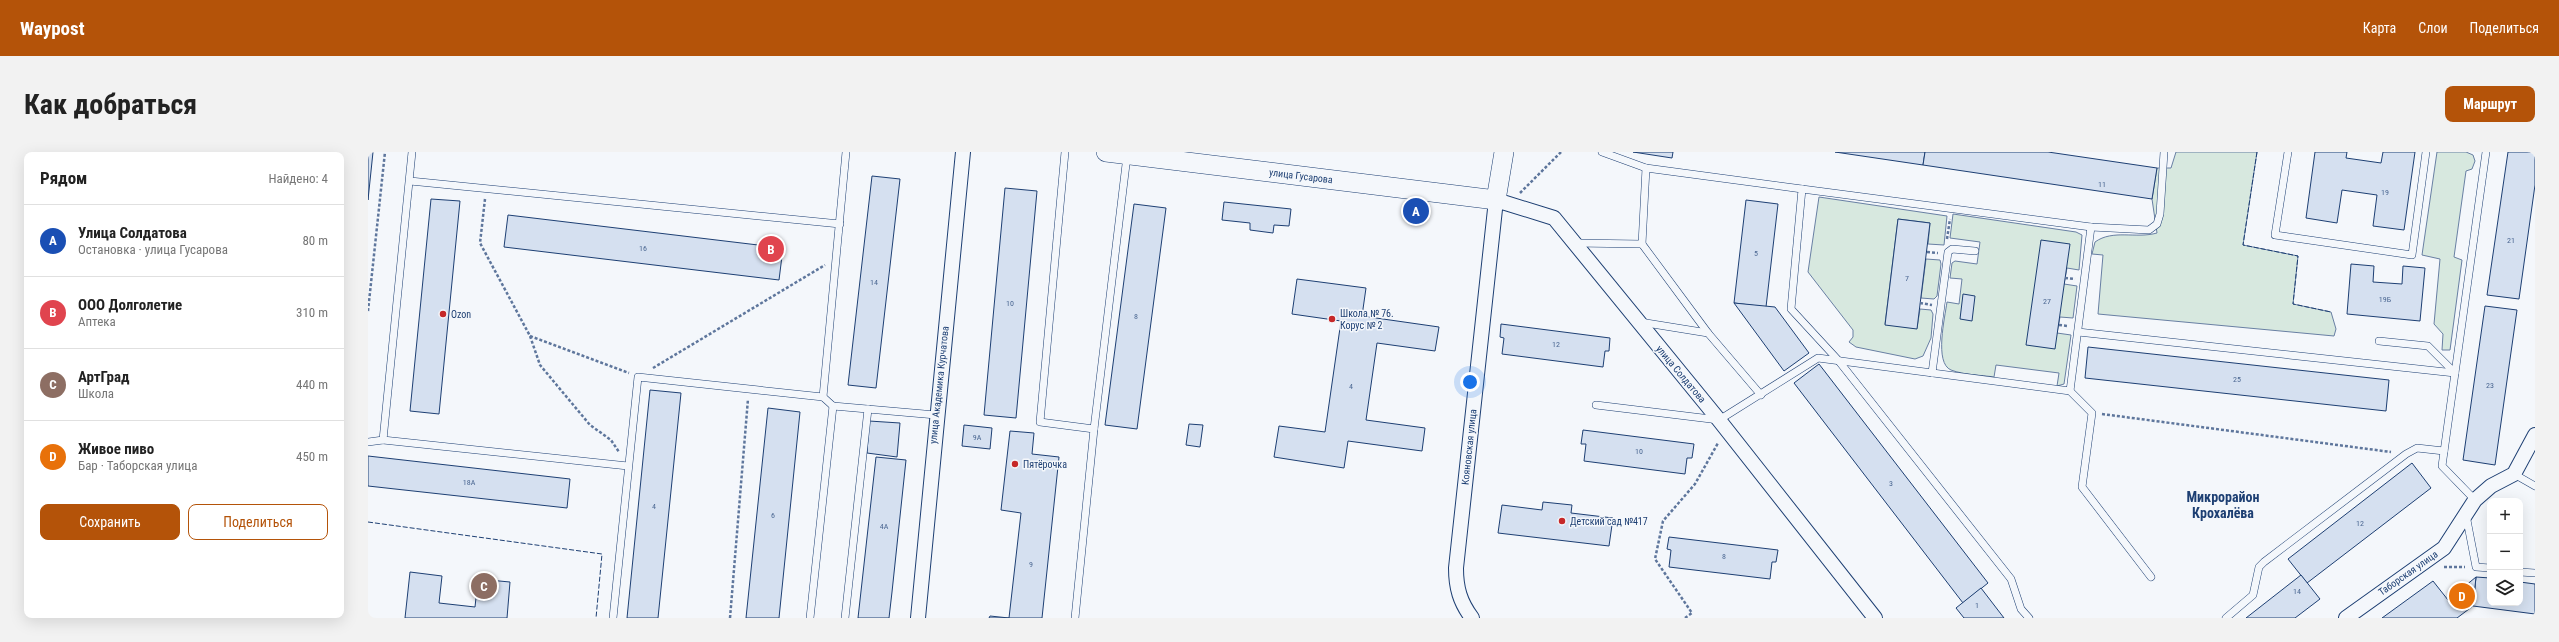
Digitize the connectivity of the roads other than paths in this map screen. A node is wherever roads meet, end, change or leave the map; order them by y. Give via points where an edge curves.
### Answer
1 (412, 152) edge
2 (846, 152) edge
3 (963, 152) edge
4 (1065, 152) edge
5 (1106, 152) edge
6 (1504, 152) edge
7 (1602, 152) edge
8 (2164, 152) edge
9 (2288, 152) edge
10 (2426, 152) edge
11 (2486, 152) edge
12 (1128, 155) junction
13 (1155, 155) edge
14 (1646, 168) junction
15 (410, 181) junction
16 (1802, 189) junction
17 (1496, 200) junction
18 (840, 224) junction
19 (2091, 227) junction
20 (1575, 243) junction
21 (1642, 244) junction
22 (1975, 251) dead end
23 (1637, 322) junction
24 (2078, 332) junction
25 (1708, 333) junction
26 (2379, 340) dead end
27 (1838, 360) junction
28 (2455, 372) junction
29 (1932, 373) junction
30 (2070, 391) junction
31 (1762, 395) junction
32 (823, 397) junction
33 (1596, 405) dead end
34 (833, 406) junction
35 (868, 409) junction
36 (936, 415) junction
37 (1722, 424) junction
38 (1094, 429) junction
39 (2535, 435) edge
40 (383, 440) junction
41 (368, 442) edge
42 (2444, 451) junction
43 (628, 466) junction
44 (2514, 474) junction
45 (2535, 486) edge
46 (2475, 500) junction
47 (2466, 515) junction
48 (2487, 568) edge
49 (2523, 572) edge
50 (2535, 573) edge
51 (2151, 577) dead end
52 (613, 618) edge
53 (810, 618) edge
54 (845, 618) edge
55 (918, 618) edge
56 (1075, 618) edge
57 (1472, 618) edge
58 (1875, 618) edge
59 (2029, 618) edge
60 (2226, 618) edge
61 (2346, 618) edge

1 - 15 lane
2 - 18 lane
3 - 36 street, улица Академика Курчатова
4 - 38 lane via 1040,422
5 - 12 street, улица Гусарова
6 - 17 street
7 - 14 lane
8 - 19 lane via 2160,214 2157,224 2149,230 2138,231
9 - 10 lane via 2275,235 2412,255
11 - 28 lane
12 - 13 street, улица Гусарова
12 - 38 lane
13 - 17 street, улица Гусарова
14 - 16 lane
14 - 21 lane
15 - 18 lane
15 - 40 lane
16 - 19 lane
16 - 27 lane via 1791,309
17 - 20 street, улица Солдатова via 1554,218
17 - 57 street, Кояновская улица via 1456,568 1456,584 1462,604
18 - 32 lane
19 - 24 lane
20 - 21 lane
20 - 23 street, улица Солдатова
21 - 25 lane
22 - 29 lane via 1952,249 1947,257
23 - 25 lane
23 - 37 street, улица Солдатова
24 - 28 lane
24 - 30 lane
25 - 31 lane
26 - 28 lane via 2428,346
27 - 29 lane
27 - 31 lane via 1818,358
27 - 59 lane via 2011,579 2021,609
28 - 42 lane
29 - 30 lane
30 - 51 lane via 2092,412 2082,487
31 - 37 lane
32 - 34 lane
32 - 43 lane via 638,377
33 - 37 lane
34 - 35 lane
34 - 53 lane
35 - 36 lane
35 - 54 lane
36 - 55 street, улица Академика Курчатова
37 - 58 street, улица Солдатова
38 - 56 lane
39 - 44 street
40 - 41 lane
40 - 43 lane
42 - 46 lane via 2442,466
42 - 60 lane via 2417,448 2406,454 2264,562 2260,567 2254,595
43 - 52 lane
44 - 45 lane
44 - 46 street, Таборская улица via 2491,486
46 - 47 street, Таборская улица
47 - 48 lane via 2476,567
47 - 61 street, Таборская улица via 2444,548
49 - 50 lane

